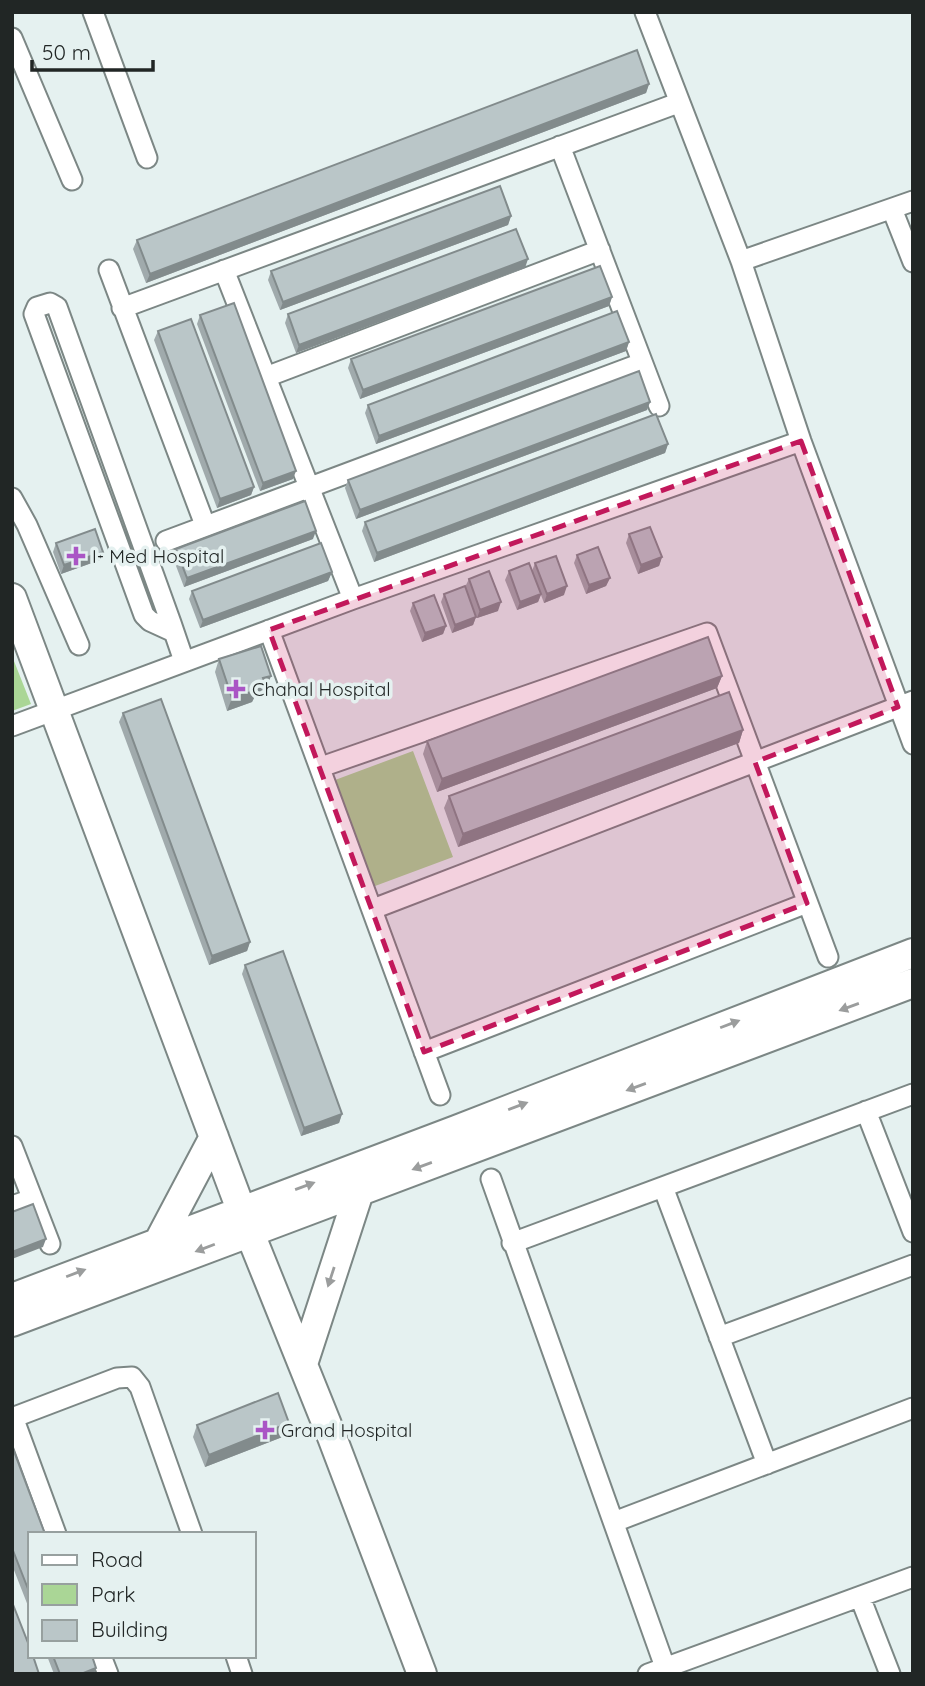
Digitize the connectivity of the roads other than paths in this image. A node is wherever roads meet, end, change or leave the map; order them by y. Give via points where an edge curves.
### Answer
1 (93, 12) edge
2 (645, 12) edge
3 (12, 38) edge
4 (678, 103) junction
5 (560, 146) junction
6 (147, 158) dead end
7 (72, 180) dead end
8 (913, 201) edge
9 (892, 209) junction
10 (600, 250) junction
11 (741, 261) junction
12 (913, 262) edge
13 (109, 270) dead end
14 (224, 270) junction
15 (121, 308) junction
16 (642, 363) junction
17 (266, 377) junction
18 (659, 406) dead end
19 (801, 441) junction
20 (309, 486) junction
21 (12, 498) edge
22 (205, 525) junction
23 (20, 527) edge
24 (166, 541) dead end
25 (12, 597) edge
26 (353, 599) junction
27 (269, 631) junction
28 (174, 632) junction
29 (79, 645) dead end
30 (184, 661) junction
31 (905, 704) edge
32 (56, 709) junction
33 (12, 726) edge
34 (913, 744) edge
35 (755, 762) junction
36 (321, 767) junction
37 (807, 903) junction
38 (373, 909) junction
39 (913, 953) edge
40 (828, 957) dead end
41 (913, 983) edge
42 (424, 1052) junction
43 (913, 1094) edge
44 (440, 1095) dead end
45 (866, 1111) junction
46 (214, 1137) junction
47 (12, 1146) edge
48 (491, 1179) dead end
49 (663, 1187) junction
50 (360, 1189) junction
51 (32, 1199) junction
52 (12, 1206) edge
53 (245, 1221) junction
54 (913, 1232) edge
55 (159, 1241) junction
56 (512, 1243) junction
57 (50, 1244) dead end
58 (913, 1265) edge
59 (12, 1298) edge
60 (12, 1322) edge
61 (719, 1337) junction
62 (303, 1364) junction
63 (913, 1408) edge
64 (13, 1418) edge
65 (767, 1464) junction
66 (614, 1522) junction
67 (55, 1532) edge
68 (191, 1532) edge
69 (913, 1577) edge
70 (860, 1597) junction
71 (657, 1671) edge
72 (422, 1674) edge
73 (890, 1674) edge

1 - 6 street
2 - 4 street
3 - 7 street
4 - 5 street
4 - 11 street
5 - 10 street
5 - 14 street
8 - 9 street
9 - 11 street
9 - 12 street
10 - 16 street
10 - 17 street
11 - 19 street
13 - 15 street
14 - 15 street
14 - 17 street
15 - 22 street
16 - 18 street
16 - 20 street
17 - 20 street
19 - 26 street
19 - 31 street
20 - 22 street
20 - 26 street
21 - 23 street
22 - 24 street
23 - 29 street
25 - 32 main road
26 - 27 street
27 - 30 street
27 - 36 street
28 - 28 street via 57,307 43,303 34,314 144,615
28 - 30 street
30 - 32 street
31 - 34 street
31 - 35 street
32 - 33 street
32 - 46 main road
35 - 36 street via 707,633
35 - 37 street
35 - 38 street
36 - 38 street
37 - 40 street
37 - 42 street
38 - 42 street
53 -> 39 main road via 456,1130
41 -> 50 main road
42 - 44 street
43 - 45 street
45 - 49 street
45 - 54 street
46 - 53 main road
46 - 55 main road
47 - 51 street
48 - 56 street
49 - 56 street
49 - 61 street
50 - 53 main road
50 -> 62 main road
51 - 52 street
51 - 57 street
53 - 55 main road
53 -> 60 main road
53 - 62 main road
59 -> 55 main road
56 - 66 street
58 - 61 street
61 - 65 street
62 - 72 main road
63 - 65 street
64 - 67 street
64 - 68 street via 117,1378 132,1377 141,1387
65 - 66 street
66 - 71 street
69 - 70 street
70 - 71 street
70 - 73 street

